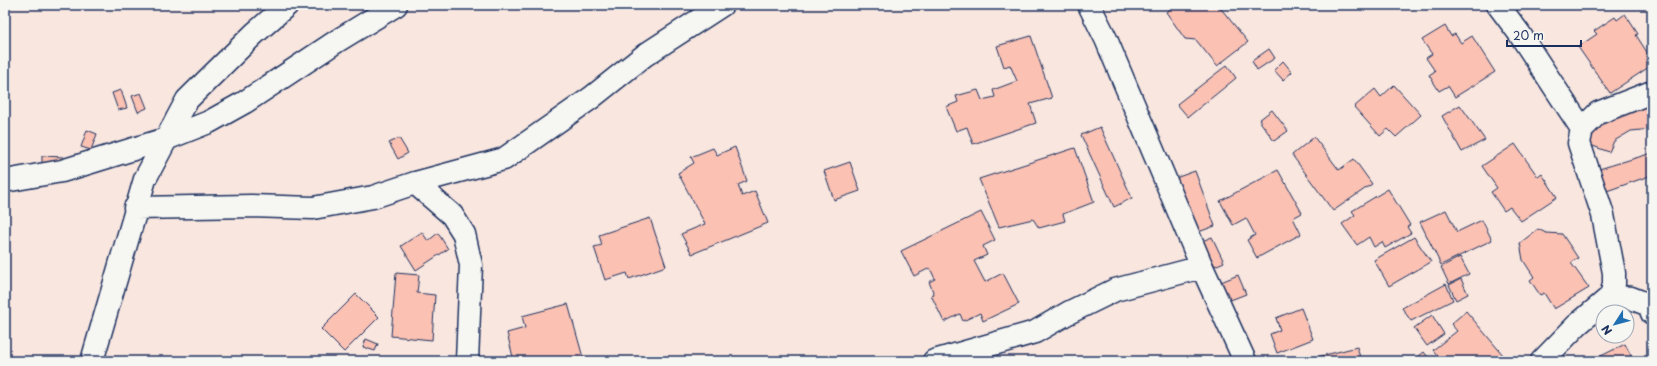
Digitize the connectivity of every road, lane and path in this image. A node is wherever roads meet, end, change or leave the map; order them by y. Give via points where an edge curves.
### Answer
1 (286, 5) edge
2 (396, 5) edge
3 (722, 5) edge
4 (1089, 5) edge
5 (1498, 5) edge
6 (1652, 92) edge
7 (1582, 129) junction
8 (166, 139) junction
9 (5, 181) edge
10 (414, 183) junction
11 (135, 208) junction
12 (1202, 267) junction
13 (1611, 296) junction
14 (1651, 307) edge
15 (92, 361) edge
16 (467, 361) edge
17 (934, 361) edge
18 (1245, 361) edge
19 (1542, 361) edge

1 - 8 street via 187,100
2 - 8 street via 336,41 245,102 209,122
3 - 10 street via 645,55 591,98 504,159
4 - 12 street via 1106,39
5 - 7 street
6 - 7 street via 1598,113
7 - 13 street via 1579,143 1603,215 1614,273
8 - 9 street via 62,171
8 - 11 street via 145,179
10 - 11 street via 373,197 313,208
10 - 16 street via 452,215 464,234 471,265
11 - 15 street
12 - 17 street via 1115,290 1035,332
12 - 18 street
13 - 14 street via 1631,298
13 - 19 street via 1577,325

